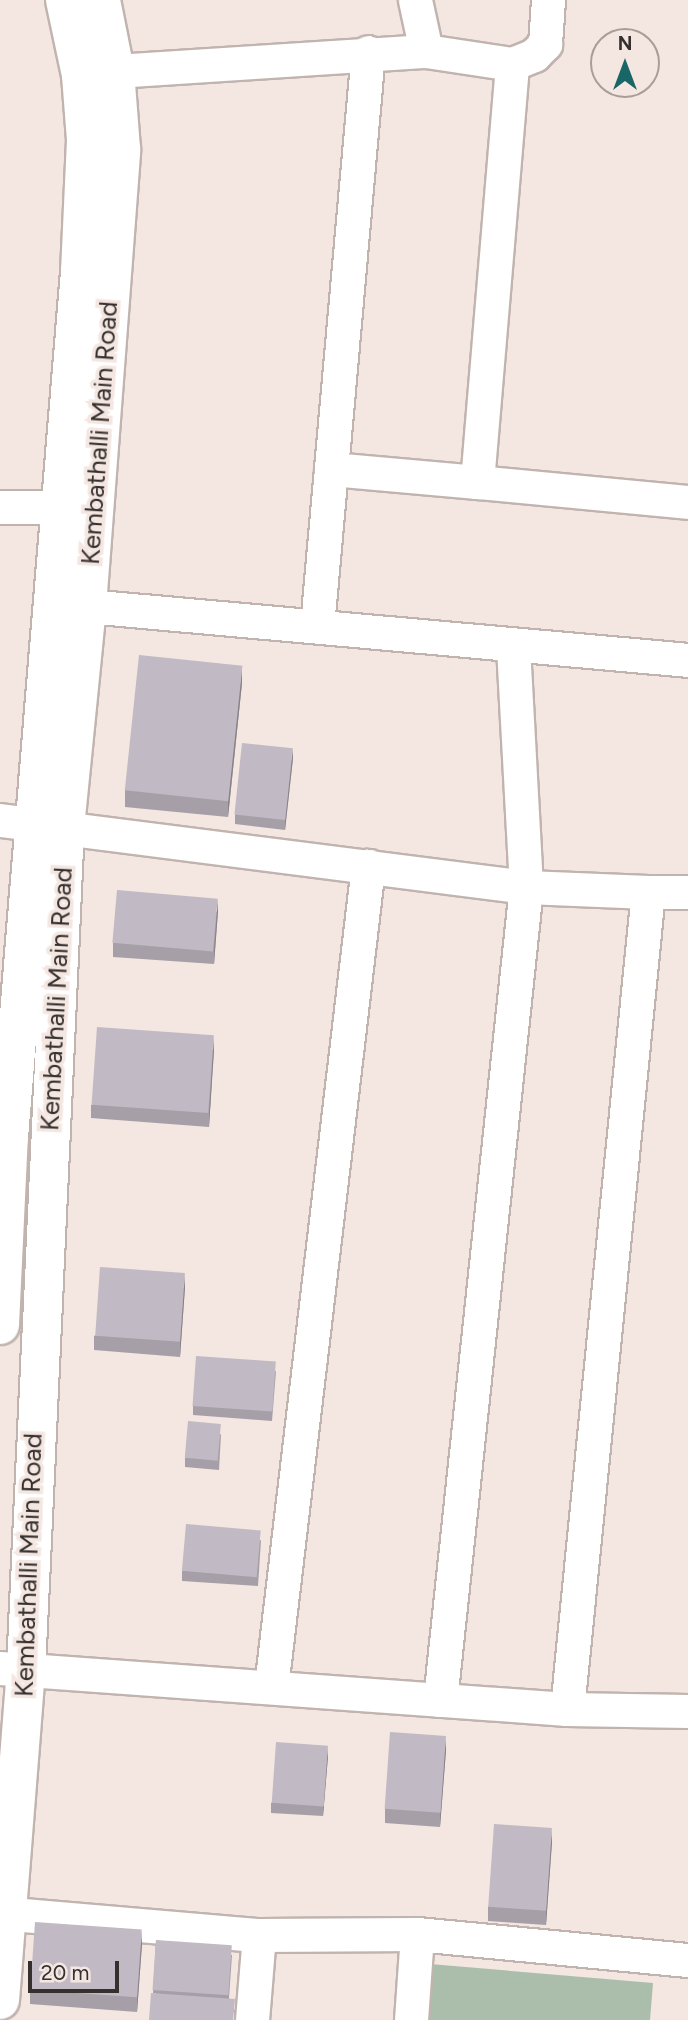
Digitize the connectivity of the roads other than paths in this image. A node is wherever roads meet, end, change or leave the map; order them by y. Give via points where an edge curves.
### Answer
1 (65, 0) edge
2 (101, 0) edge
3 (415, 0) edge
4 (548, 0) edge
5 (426, 51) junction
6 (368, 52) junction
7 (512, 64) junction
8 (115, 71) junction
9 (331, 469) junction
10 (477, 482) junction
11 (688, 502) edge
12 (0, 507) edge
13 (62, 507) junction
14 (87, 606) junction
15 (317, 626) junction
16 (513, 644) junction
17 (688, 660) edge
18 (0, 820) edge
19 (52, 825) junction
20 (369, 866) junction
21 (526, 887) junction
22 (649, 892) junction
23 (688, 892) edge
24 (0, 1325) edge
25 (13, 1669) edge
26 (271, 1687) junction
27 (440, 1700) junction
28 (567, 1709) junction
29 (688, 1711) edge
30 (4, 1914) edge
31 (417, 1934) junction
32 (259, 1935) junction
33 (688, 1960) edge
34 (0, 2000) edge
35 (252, 2020) edge
36 (411, 2020) edge

1 - 13 street, Kembathalli Main Road via 81,75 86,140
2 - 8 street, Kembathalli Main Road
3 - 5 street
4 - 7 street via 545,44 534,55
5 - 6 street
5 - 7 street
6 - 8 street
6 - 9 street
7 - 10 street
8 - 14 street, Kembathalli Main Road via 121,149
9 - 10 street
9 - 15 street
10 - 11 street
12 - 13 street
13 - 19 street, Kembathalli Main Road
14 - 15 street
14 - 19 street, Kembathalli Main Road
15 - 16 street
16 - 17 street
16 - 21 street
18 - 19 street
19 - 20 street
19 - 24 street, Kembathalli Main Road via 9,1137
19 - 25 street, Kembathalli Main Road
20 - 21 street
20 - 26 street
21 - 22 street
21 - 27 street
22 - 23 street
22 - 28 street
25 - 26 street
25 - 30 street, Kembathalli Main Road
26 - 27 street
27 - 28 street
28 - 29 street
30 - 32 street
30 - 34 street, Kembathalli Main Road
31 - 32 street
31 - 33 street
31 - 36 street
32 - 35 street

